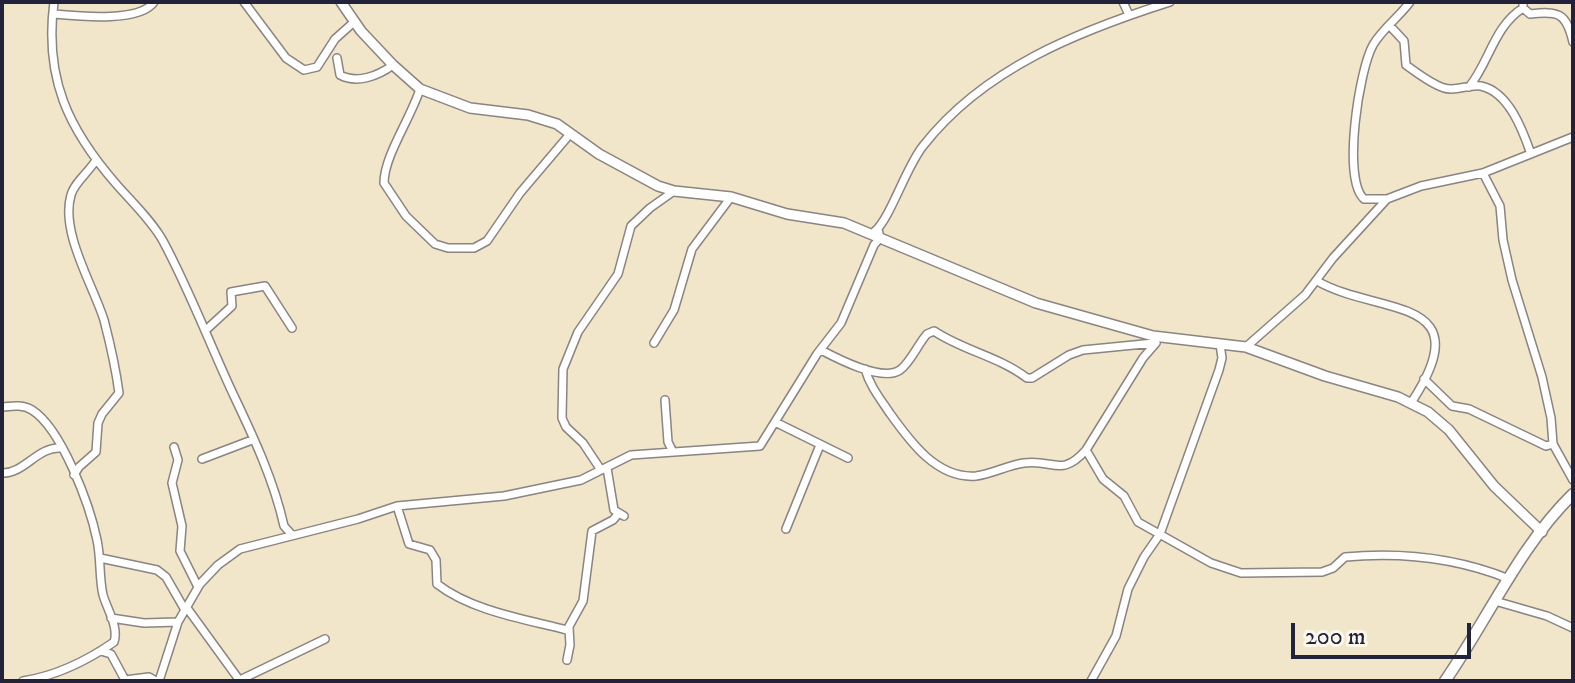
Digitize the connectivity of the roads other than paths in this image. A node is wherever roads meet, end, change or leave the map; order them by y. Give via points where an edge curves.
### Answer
1 (54, 2) edge
2 (154, 2) edge
3 (244, 2) edge
4 (341, 2) edge
5 (1123, 2) edge
6 (1170, 2) edge
7 (1410, 2) edge
8 (1523, 5) edge
9 (53, 14) junction
10 (1129, 15) junction
11 (354, 22) junction
12 (1390, 26) junction
13 (1573, 42) edge
14 (337, 58) dead end
15 (393, 65) junction
16 (1469, 87) junction
17 (420, 89) junction
18 (570, 134) junction
19 (1573, 137) edge
20 (1531, 154) junction
21 (96, 160) junction
22 (1483, 173) junction
23 (674, 191) junction
24 (731, 197) junction
25 (1387, 199) junction
26 (876, 234) junction
27 (1317, 281) junction
28 (292, 328) dead end
29 (207, 329) junction
30 (1169, 337) junction
31 (654, 343) dead end
32 (1156, 343) junction
33 (1220, 344) junction
34 (1246, 347) junction
35 (821, 350) junction
36 (865, 369) junction
37 (1424, 379) junction
38 (2, 396) edge
39 (665, 400) dead end
40 (1411, 403) junction
41 (4, 407) edge
42 (777, 423) junction
43 (252, 440) junction
44 (1553, 444) junction
45 (820, 445) junction
46 (174, 447) dead end
47 (61, 448) junction
48 (1086, 450) junction
49 (673, 452) junction
50 (848, 458) dead end
51 (202, 459) dead end
52 (604, 469) junction
53 (2, 473) edge
54 (74, 475) junction
55 (1573, 480) edge
56 (1573, 494) edge
57 (397, 506) junction
58 (284, 526) junction
59 (786, 529) dead end
60 (1542, 532) junction
61 (1160, 534) junction
62 (292, 535) junction
63 (276, 539) junction
64 (100, 558) junction
65 (1509, 579) junction
66 (198, 587) junction
67 (1495, 601) junction
68 (186, 609) junction
69 (111, 618) junction
70 (178, 622) junction
71 (569, 628) junction
72 (1573, 628) edge
73 (325, 639) dead end
74 (101, 651) junction
75 (567, 660) dead end
76 (240, 680) edge
77 (23, 681) edge
78 (157, 681) edge
79 (1091, 681) edge
80 (1445, 681) edge

1 - 9 street
2 - 9 street via 130,14
3 - 11 street via 286,58 304,70 317,67
4 - 11 street
5 - 10 street
6 - 10 street
7 - 12 street
8 - 13 street via 1530,14 1548,12 1565,18
8 - 16 street via 1499,33
9 - 21 street via 53,61 62,102
10 - 26 street via 1033,57 964,102 908,167
11 - 15 street
12 - 16 street via 1404,41 1406,65 1443,88
12 - 25 street via 1366,61 1353,167 1359,195
14 - 15 street via 340,75 347,79 371,77
15 - 17 street
16 - 20 street via 1481,86 1505,102
17 - 18 street via 470,108 544,119
17 - 18 street via 385,169 384,183 415,227 440,246 474,248 487,241
18 - 23 street via 646,181
19 - 20 street
20 - 22 street
21 - 29 street via 163,241
21 - 54 street via 69,203 76,253 104,322 119,393 98,423 96,452
22 - 25 street
22 - 44 street via 1500,206 1503,240 1542,377
23 - 24 street
23 - 52 street via 631,226 618,274 578,332 563,369 562,418
24 - 26 street
24 - 31 street via 692,249 674,310
25 - 27 street
26 - 30 street via 1036,303
26 - 35 street via 841,323
27 - 34 street
27 - 37 street via 1339,293 1410,310 1429,325 1436,339
28 - 29 street via 260,286 231,292 232,306
29 - 43 street
30 - 32 street
30 - 33 street
32 - 36 street via 1083,350 1027,378 934,331 901,369 881,374
32 - 48 street
33 - 34 street
33 - 61 street via 1219,370
34 - 40 street
35 - 36 street
35 - 42 street
36 - 48 street via 877,397 914,447 959,474 976,476 1026,463 1065,467
37 - 40 street
37 - 44 street via 1452,406 1546,446
38 - 41 street
39 - 49 street
40 - 60 street via 1449,430 1494,486
41 - 47 street via 30,408
42 - 45 street
42 - 49 street via 755,448
43 - 51 street
43 - 58 street
44 - 55 street
45 - 50 street
45 - 59 street
46 - 66 street via 178,460 172,483 182,526 180,551
47 - 53 street
47 - 54 street
48 - 61 street via 1103,479 1124,496 1133,517
49 - 52 street via 631,455
52 - 57 street via 581,480 504,496
52 - 71 street via 614,510 622,514 592,531 583,601
54 - 64 street via 89,507
56 - 60 main road
57 - 62 street
57 - 71 street via 409,544 430,550 437,584 447,592 527,620
58 - 62 street
58 - 63 street
60 - 65 main road
61 - 65 street via 1211,563 1241,573 1322,572 1345,557 1405,556 1448,560
61 - 79 street via 1128,589 1116,636
62 - 63 street
63 - 66 street via 234,553
64 - 68 street via 157,570
64 - 69 street
65 - 67 main road
66 - 68 street
67 - 72 street
67 - 80 main road
68 - 70 street
68 - 76 street
69 - 70 street
69 - 74 street via 116,638
70 - 78 street
71 - 75 street
73 - 76 street
74 - 77 street
74 - 78 street via 111,654 125,680

